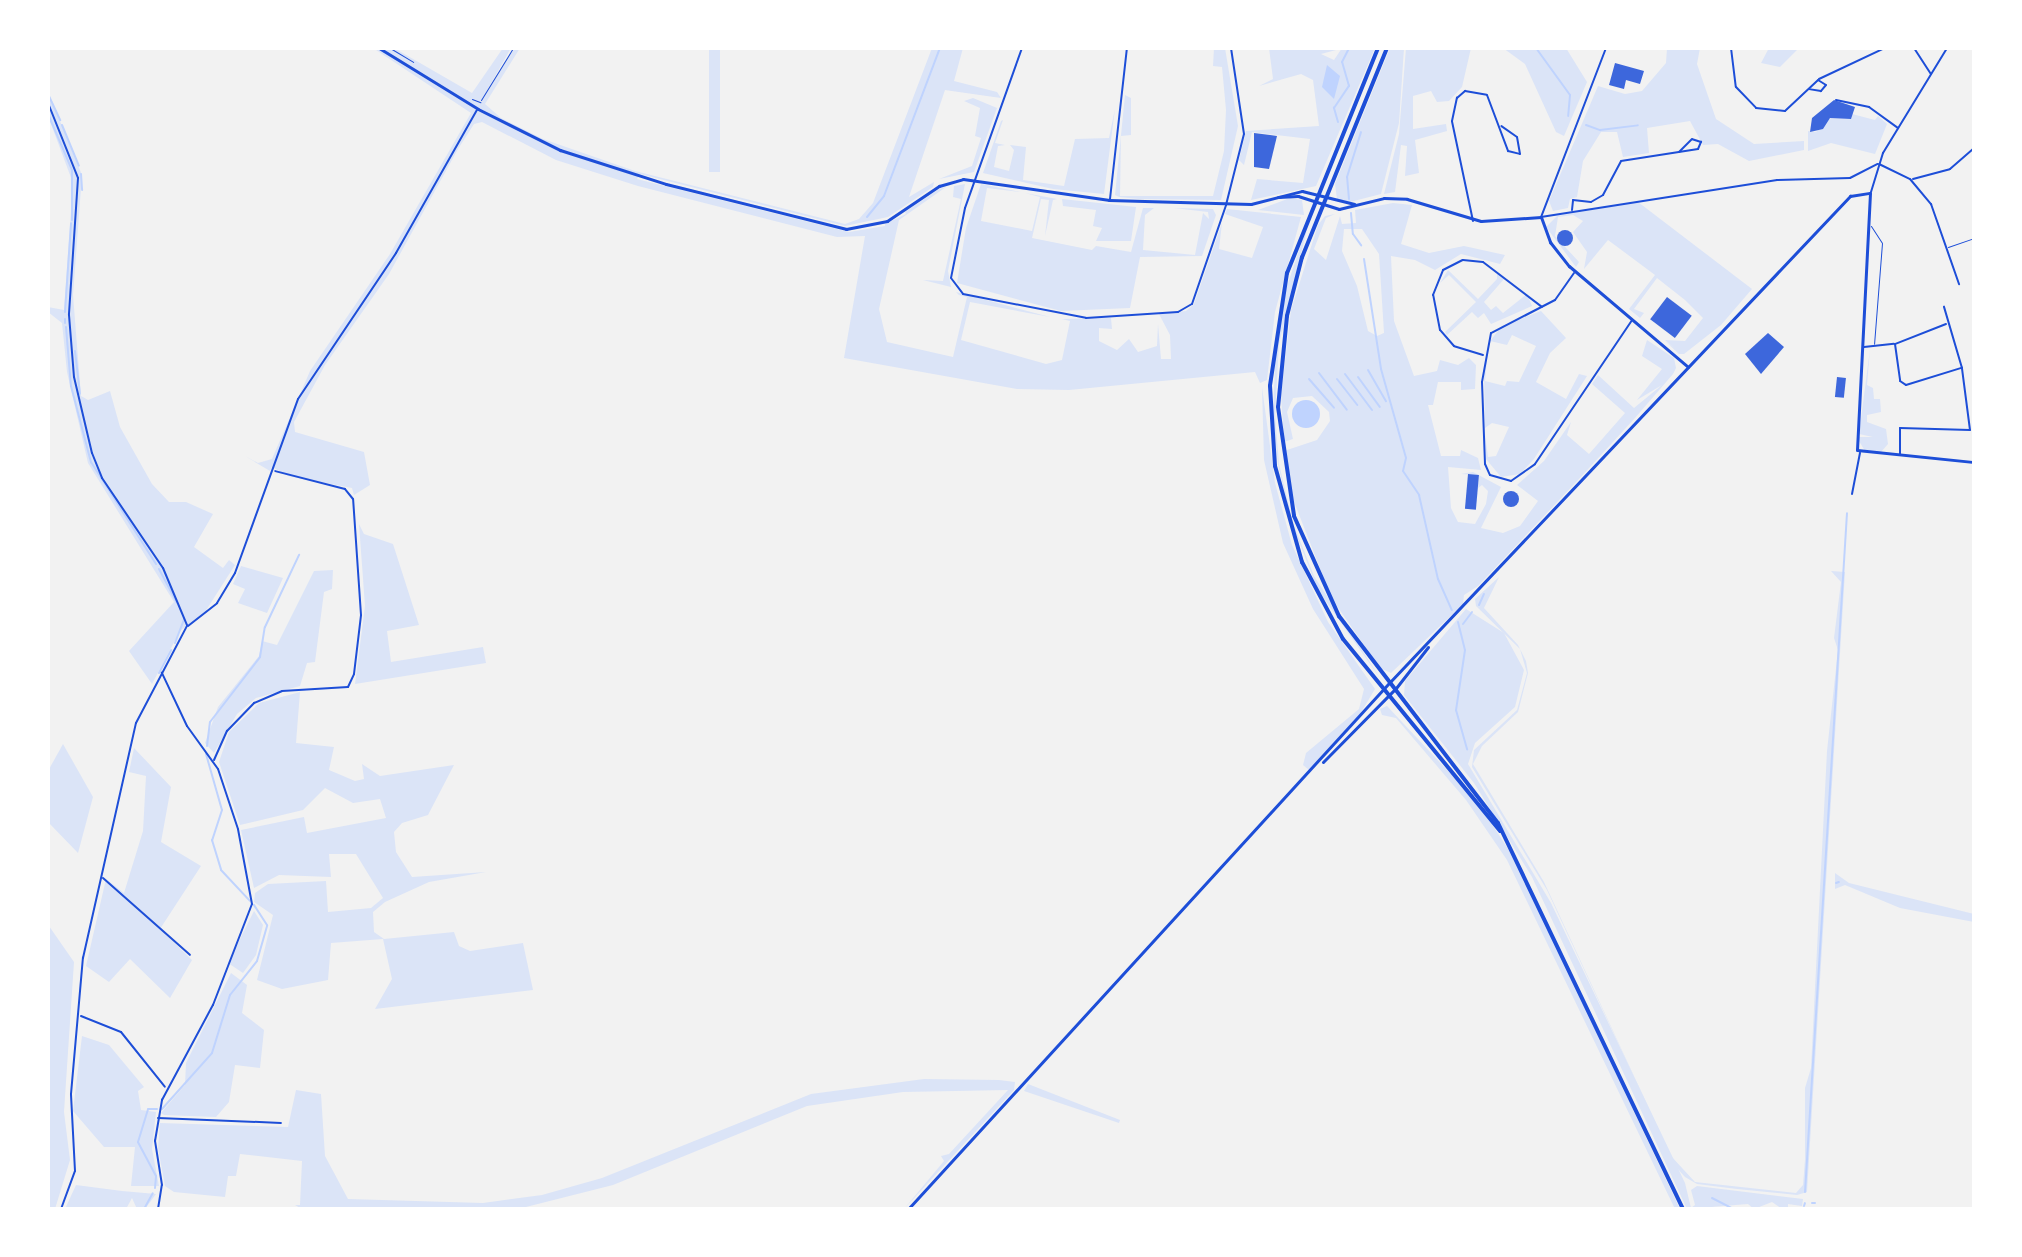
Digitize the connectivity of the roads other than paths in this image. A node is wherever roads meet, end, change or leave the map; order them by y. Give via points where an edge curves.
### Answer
1 (379, 48) edge
2 (1022, 48) edge
3 (1127, 48) edge
4 (1231, 48) edge
5 (1378, 48) edge
6 (1387, 48) edge
7 (1606, 48) edge
8 (1731, 48) edge
9 (1885, 48) edge
10 (1914, 48) edge
11 (1947, 48) edge
12 (1932, 76) junction
13 (1818, 80) junction
14 (1809, 89) junction
15 (1836, 100) dead end
16 (48, 103) edge
17 (478, 109) junction
18 (1501, 126) junction
19 (1898, 128) junction
20 (1974, 148) edge
21 (1679, 152) junction
22 (1878, 164) junction
23 (976, 179) junction
24 (1910, 179) junction
25 (1870, 193) junction
26 (1317, 194) junction
27 (1326, 197) junction
28 (1272, 198) junction
29 (1109, 200) junction
30 (1313, 202) junction
31 (1354, 204) junction
32 (1226, 205) junction
33 (1323, 206) junction
34 (1572, 211) junction
35 (1541, 217) junction
36 (1473, 221) junction
37 (1869, 225) junction
38 (1974, 238) edge
39 (1948, 247) junction
40 (1575, 271) junction
41 (1959, 284) dead end
42 (1542, 307) junction
43 (1944, 307) dead end
44 (1633, 319) junction
45 (1949, 323) junction
46 (1895, 344) junction
47 (1862, 346) junction
48 (1871, 347) junction
49 (1484, 356) junction
50 (1688, 367) junction
51 (1962, 368) junction
52 (1860, 453) junction
53 (1901, 455) junction
54 (1974, 462) edge
55 (274, 471) junction
56 (1852, 494) dead end
57 (187, 626) junction
58 (1430, 644) junction
59 (162, 673) junction
60 (1389, 683) junction
61 (1395, 689) junction
62 (1382, 690) junction
63 (1388, 697) junction
64 (214, 760) junction
65 (1317, 767) junction
66 (1506, 839) junction
67 (102, 878) junction
68 (190, 955) dead end
69 (80, 1016) junction
70 (167, 1088) junction
71 (158, 1118) junction
72 (281, 1123) dead end
73 (61, 1209) edge
74 (158, 1209) edge
75 (908, 1209) edge
76 (1683, 1209) edge

1 - 17 street
2 - 23 street
3 - 29 street
4 - 32 street via 1244,128
5 - 26 main road
6 - 27 main road
7 - 35 street
8 - 14 street via 1736,87 1756,108 1785,111
9 - 13 street
10 - 12 street
11 - 12 street
12 - 19 street
13 - 14 street
13 - 14 street via 1826,85 1824,90
15 - 19 street via 1869,107
16 - 57 street via 78,178 69,315 78,400 96,466 161,565
17 - 23 street via 534,140 666,184 846,229 874,226 939,186
17 - 55 street via 396,253 298,399
18 - 18 street via 1508,151 1520,154 1517,137
18 - 36 street via 1487,95 1465,91 1457,98 1452,121
19 - 22 street
20 - 24 street via 1950,169
21 - 21 street via 1698,149 1701,142 1692,139
21 - 34 street via 1621,161 1603,195 1591,202 1573,200
22 - 24 street
22 - 25 street
22 - 34 street via 1850,178 1777,180
23 - 29 street
23 - 32 street via 951,269 955,288 1065,317 1186,309
24 - 39 street via 1931,204
25 - 37 street
25 - 50 street via 1843,200
26 - 27 street
26 - 28 street via 1293,191
26 - 30 main road
27 - 31 street
27 - 33 main road
28 - 30 street via 1293,195
28 - 32 street
29 - 32 street
30 - 33 street
30 - 62 main road via 1287,273 1275,329 1270,386 1275,466 1311,584 1343,639
31 - 33 street
31 - 36 street via 1384,198 1417,200
33 - 60 main road via 1296,277 1281,349 1282,464 1294,516 1322,587
34 - 35 street
35 - 36 street
35 - 40 street via 1550,242
37 - 47 street
37 - 48 lane via 1882,243
38 - 39 lane
39 - 41 street
40 - 42 street via 1562,292
40 - 44 street
42 - 49 street via 1497,327
42 - 49 street via 1483,262 1463,260 1443,270 1433,295 1442,335 1454,346
43 - 45 street
44 - 49 street via 1614,352 1585,384 1553,442 1511,481 1490,475 1485,464
44 - 50 street
45 - 46 street
45 - 51 street
46 - 48 street
46 - 51 street via 1902,384
47 - 48 street
47 - 52 street via 1856,446
50 - 58 street
51 - 53 street via 1970,430 1900,428
52 - 53 street
52 - 56 street
53 - 54 street
55 - 57 street via 230,582 207,613
55 - 64 street via 345,489 353,499 361,615 354,674 348,687 282,691 254,703 227,731
57 - 59 street
58 - 60 street
58 - 61 street
59 - 64 street via 187,726
59 - 67 street via 131,739
60 - 61 main road
60 - 62 street
61 - 63 street
61 - 66 main road via 1469,781
62 - 63 main road
62 - 65 street
63 - 65 street
63 - 66 main road
64 - 70 street via 238,829 252,904 213,1005
65 - 75 street
66 - 76 main road
67 - 68 street
67 - 69 street via 81,969
69 - 70 street via 121,1032
69 - 73 street via 70,1115 75,1171
70 - 71 street
71 - 72 street
71 - 74 street

